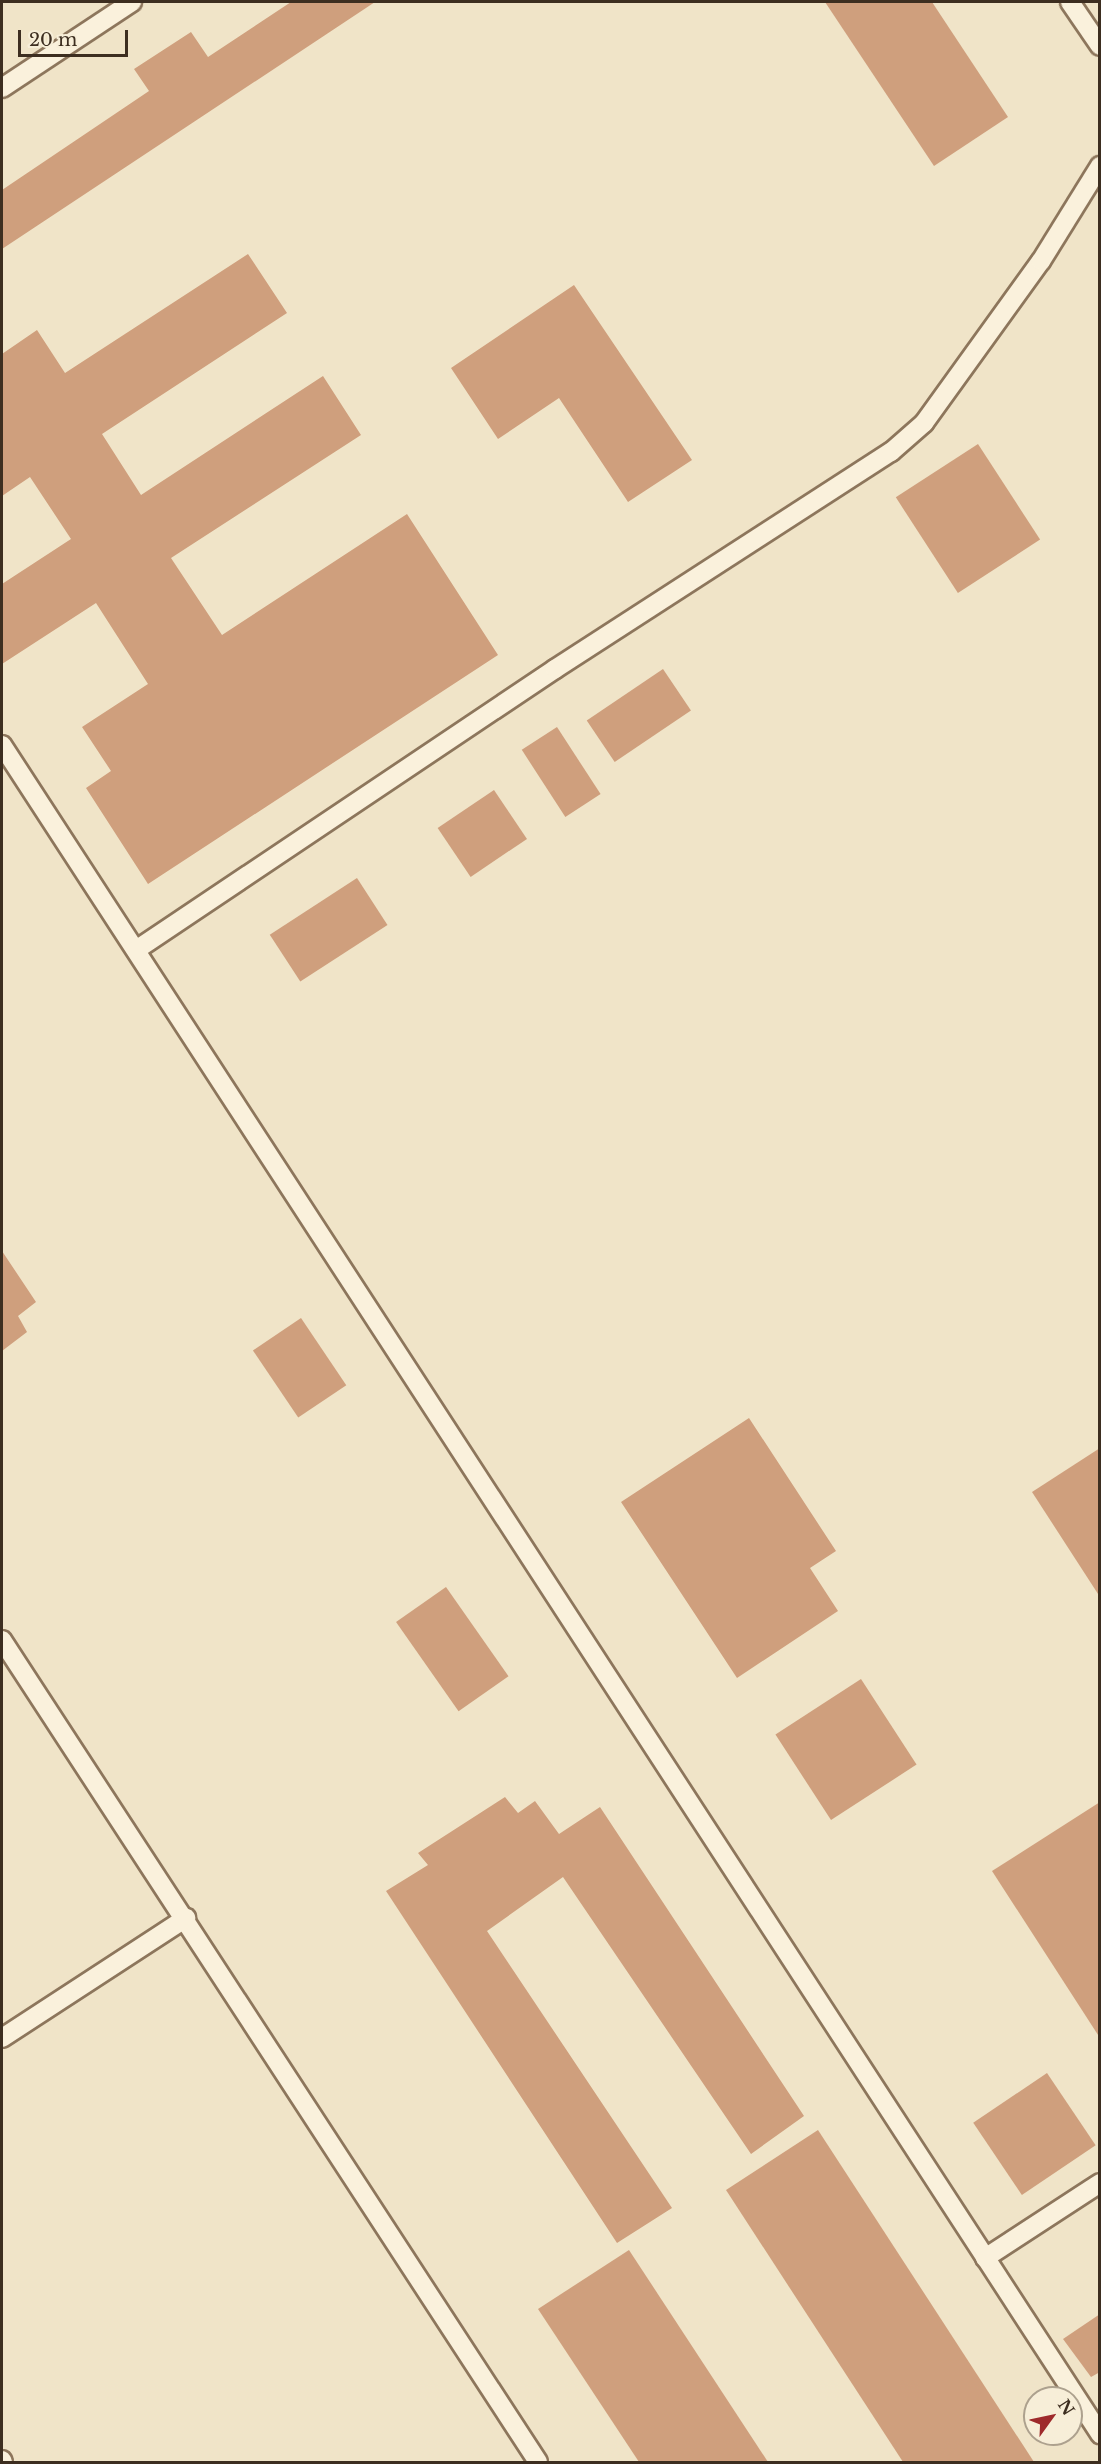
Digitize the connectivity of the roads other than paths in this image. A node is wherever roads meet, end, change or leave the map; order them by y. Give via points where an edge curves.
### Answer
1 (132, 2) edge
2 (1070, 2) edge
3 (1100, 46) edge
4 (2, 88) edge
5 (1100, 166) edge
6 (2, 745) edge
7 (136, 950) junction
8 (2, 1640) edge
9 (186, 1918) junction
10 (2, 2038) edge
11 (1100, 2183) edge
12 (985, 2258) junction
13 (1100, 2434) edge
14 (538, 2463) edge

1 - 4 lane
2 - 3 lane
5 - 7 lane via 1041,261 924,423 891,452 555,669
6 - 7 lane
7 - 12 lane
8 - 9 lane
9 - 10 lane
9 - 14 lane
11 - 12 lane
12 - 13 lane

